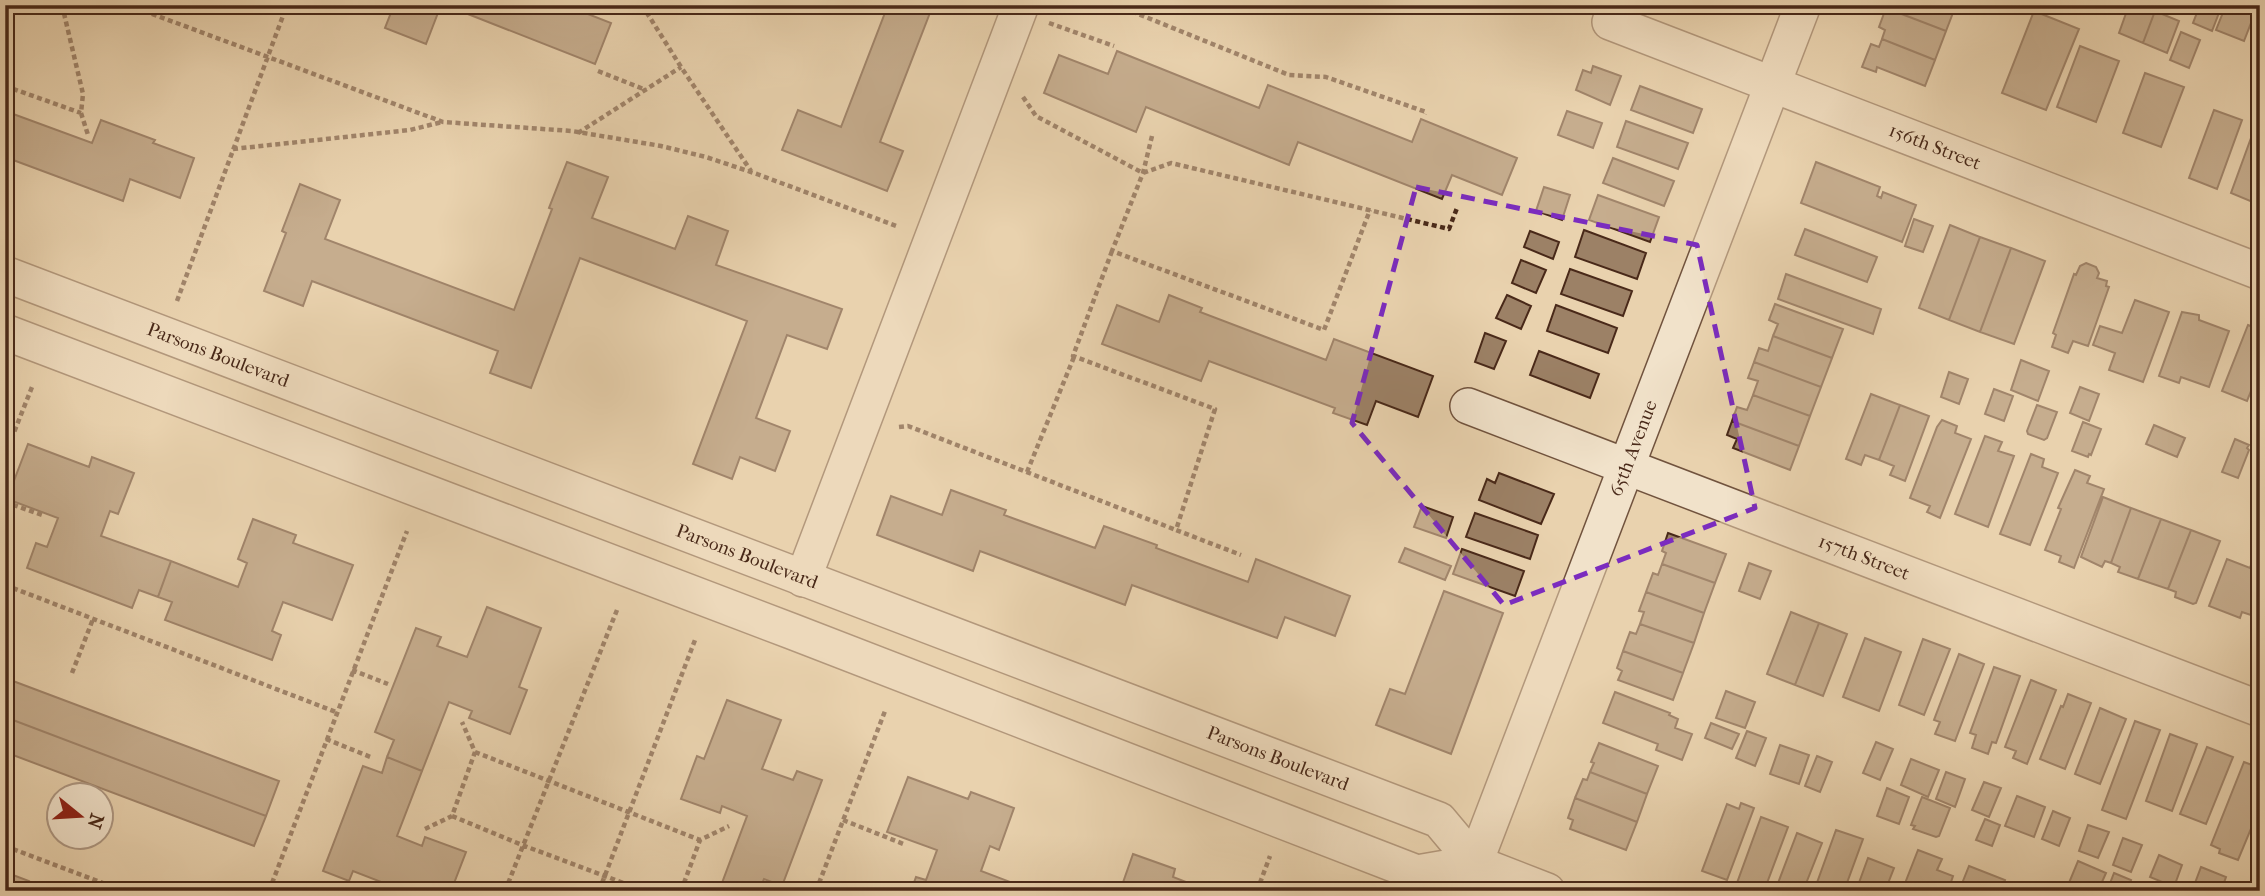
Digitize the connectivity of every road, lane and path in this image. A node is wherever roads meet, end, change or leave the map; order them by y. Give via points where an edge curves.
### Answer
1 (62, 5) edge
2 (128, 5) edge
3 (287, 5) edge
4 (642, 5) edge
5 (1116, 5) edge
6 (1803, 5) edge
7 (1041, 14) edge
8 (1611, 22) dead end
9 (1045, 35) dead end
10 (1114, 46) dead end
11 (267, 56) junction
12 (681, 68) junction
13 (598, 71) dead end
14 (1773, 84) junction
15 (1027, 85) dead end
16 (5, 86) edge
17 (647, 90) junction
18 (81, 113) junction
19 (1425, 114) dead end
20 (443, 122) junction
21 (578, 133) junction
22 (88, 135) dead end
23 (1153, 136) dead end
24 (233, 149) junction
25 (752, 172) junction
26 (1143, 173) junction
27 (1457, 208) dead end
28 (1370, 210) junction
29 (904, 229) dead end
30 (1112, 251) junction
31 (2260, 272) edge
32 (5, 274) edge
33 (177, 300) dead end
34 (5, 332) edge
35 (1074, 356) junction
36 (32, 387) dead end
37 (1468, 406) dead end
38 (893, 431) dead end
39 (5, 455) edge
40 (1626, 466) junction
41 (1027, 472) junction
42 (5, 502) edge
43 (45, 516) dead end
44 (1176, 530) junction
45 (407, 531) dead end
46 (1241, 555) dead end
47 (803, 579) junction
48 (5, 585) edge
49 (617, 610) dead end
50 (93, 619) junction
51 (695, 640) dead end
52 (352, 670) junction
53 (72, 673) dead end
54 (388, 684) dead end
55 (2260, 709) edge
56 (885, 711) dead end
57 (336, 712) junction
58 (461, 722) dead end
59 (326, 739) junction
60 (475, 752) junction
61 (373, 758) dead end
62 (548, 779) junction
63 (628, 811) junction
64 (452, 816) junction
65 (843, 820) junction
66 (729, 826) dead end
67 (425, 830) dead end
68 (700, 840) junction
69 (522, 845) junction
70 (906, 845) dead end
71 (5, 846) edge
72 (1270, 856) dead end
73 (604, 876) junction
74 (1469, 877) edge
75 (124, 891) edge
76 (269, 891) edge
77 (505, 891) edge
78 (599, 891) edge
79 (645, 891) edge
80 (681, 891) edge
81 (817, 891) edge
82 (1257, 891) edge
83 (1547, 891) edge

1 - 18 path via 83,94
2 - 11 path
3 - 11 path
4 - 12 path
5 - 19 path via 1289,75 1326,77
6 - 14 street, 65th Avenue
7 - 9 path
7 - 10 path
7 - 47 street
8 - 14 street, 156th Street
11 - 20 path
11 - 24 path
12 - 17 path
12 - 25 path
13 - 17 path
14 - 31 street, 156th Street
14 - 40 street, 65th Avenue
15 - 26 path via 1023,97 1036,116
16 - 18 path
17 - 21 path
18 - 22 path
20 - 21 path
20 - 24 path via 410,130
21 - 25 path via 661,146
23 - 26 path
24 - 33 path
25 - 29 path
26 - 28 path via 1171,163
26 - 30 path
27 - 28 path via 1449,229
28 - 30 path via 1324,330
30 - 35 path
32 - 47 street, Parsons Boulevard
34 - 74 street via 1417,873
35 - 41 path
35 - 44 path via 1215,409
36 - 39 path
37 - 40 street, 157th Street
38 - 41 path via 908,426
40 - 55 street, 157th Street
40 - 74 street, 65th Avenue
41 - 44 path
42 - 43 path
44 - 46 path
45 - 52 path
47 - 74 street, Parsons Boulevard via 1438,820
48 - 50 path
49 - 62 path
50 - 53 path
50 - 57 path
51 - 63 path
52 - 54 path
52 - 57 path
56 - 65 path
57 - 59 path
58 - 60 path
59 - 61 path
59 - 76 path
60 - 62 path
60 - 64 path
62 - 63 path
62 - 69 path
63 - 68 path
63 - 73 path
64 - 67 path
64 - 69 path
65 - 70 path
65 - 81 path
66 - 68 path
68 - 80 path
69 - 73 path
69 - 77 path
71 - 75 path
72 - 82 path
73 - 78 path
73 - 79 path
74 - 83 street, Parsons Boulevard

